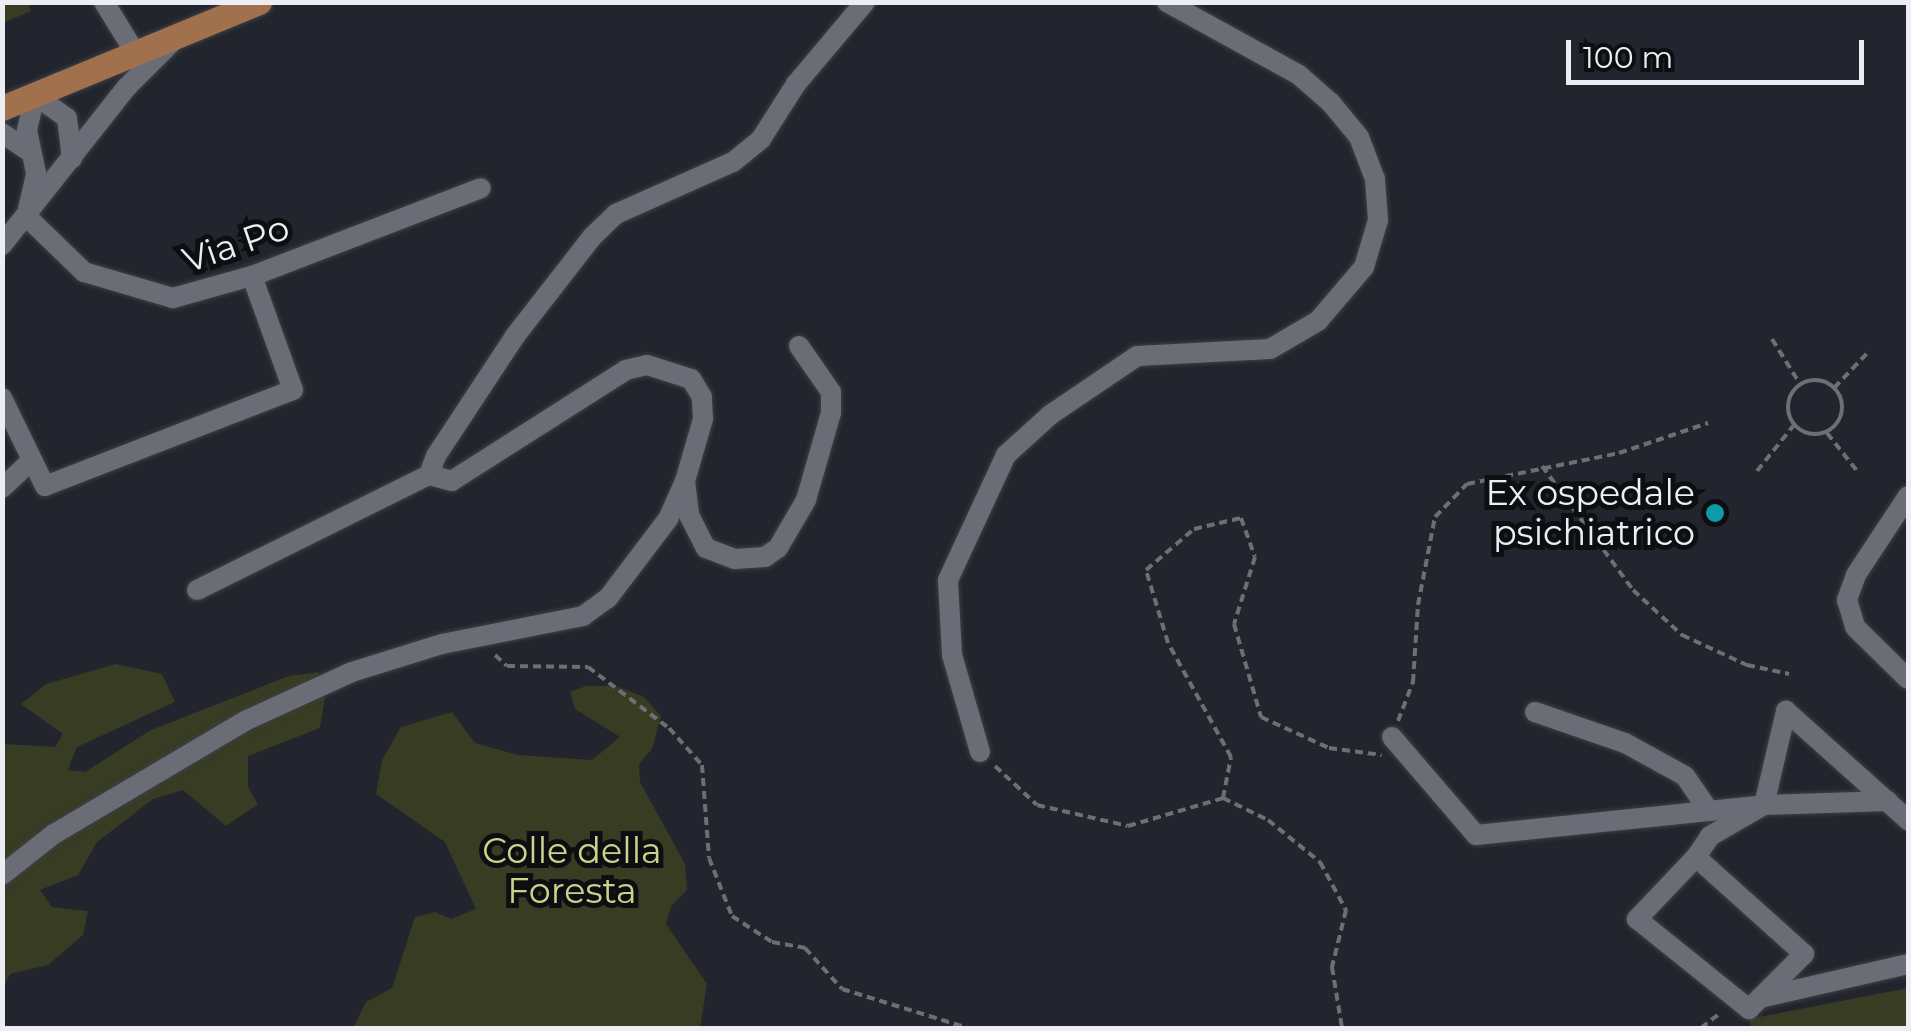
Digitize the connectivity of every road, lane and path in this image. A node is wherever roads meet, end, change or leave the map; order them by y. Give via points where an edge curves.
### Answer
1 (104, 2) edge
2 (260, 2) edge
3 (865, 2) edge
4 (1167, 2) edge
5 (176, 37) junction
6 (136, 54) junction
7 (35, 94) junction
8 (2, 108) edge
9 (2, 133) edge
10 (30, 152) junction
11 (72, 159) junction
12 (481, 188) dead end
13 (26, 216) junction
14 (5, 237) edge
15 (252, 276) junction
16 (1772, 340) dead end
17 (799, 346) dead end
18 (1870, 350) dead end
19 (1800, 384) junction
20 (1834, 388) junction
21 (2, 398) edge
22 (1708, 423) dead end
23 (1794, 425) junction
24 (1826, 432) junction
25 (32, 460) junction
26 (1542, 466) junction
27 (1756, 471) dead end
28 (1858, 472) dead end
29 (429, 476) junction
30 (686, 481) junction
31 (2, 488) edge
32 (1908, 496) edge
33 (197, 590) dead end
34 (477, 638) junction
35 (1789, 674) dead end
36 (1908, 680) edge
37 (1535, 712) dead end
38 (1392, 737) junction
39 (980, 752) joint
40 (1223, 798) junction
41 (1888, 802) junction
42 (1764, 805) junction
43 (1709, 811) junction
44 (1908, 820) edge
45 (1696, 857) junction
46 (2, 875) edge
47 (1908, 964) edge
48 (1760, 998) junction
49 (1738, 1000) junction
50 (968, 1028) edge
51 (1342, 1028) edge
52 (1700, 1028) edge

1 - 6 street
2 - 5 main road
3 - 29 street via 760,139 733,162 616,214 592,237 460,416
4 - 39 street via 1298,75 1330,104 1359,138 1375,179 1378,220 1364,267 1318,321 1270,349 1138,356 1050,415 1006,455 948,580 952,654
5 - 6 main road
5 - 11 street
6 - 7 main road
7 - 8 main road
7 - 10 street
7 - 11 street via 67,118
9 - 10 street
10 - 13 street via 36,174
11 - 13 street
12 - 15 street, Via Po
13 - 14 street
13 - 15 street, Via Po via 84,272 109,284 173,298
15 - 25 street via 293,390 44,486
16 - 19 path
17 - 30 street via 831,392 831,413 806,500 778,548 765,558 735,559 706,548 689,515
18 - 20 path
19 - 20 path via 1818,380
19 - 23 path via 1789,398
20 - 24 path via 1842,412
21 - 25 street
22 - 26 path via 1619,453
23 - 24 path via 1810,434
23 - 27 path
24 - 28 path
25 - 31 street
26 - 35 path via 1632,590 1682,635 1746,665
26 - 38 path via 1467,484 1436,517 1418,605 1413,682
29 - 30 street via 452,482 626,370 647,365 691,379 702,397 703,419
29 - 33 street
30 - 34 street via 634,570 608,598 583,616
32 - 36 street via 1847,600 1854,627
34 - 46 street via 352,672 247,720 54,834
34 - 50 path via 507,666 588,668 669,728 702,765 708,858 732,916 772,942 806,948 842,989
37 - 43 street via 1624,744 1685,776
38 - 40 path via 1385,755 1329,748 1261,716 1234,624 1255,556 1241,518 1194,530 1146,570 1168,643 1231,757
38 - 43 street via 1476,835
39 - 40 path via 1036,805 1128,826
40 - 51 path via 1268,820 1320,862 1346,910 1332,967
41 - 42 street
41 - 42 street via 1786,712
41 - 44 street
42 - 43 street
42 - 45 street via 1710,836
45 - 48 street via 1804,954
45 - 49 street via 1637,919
47 - 48 street
48 - 49 street via 1750,1009
49 - 52 path

